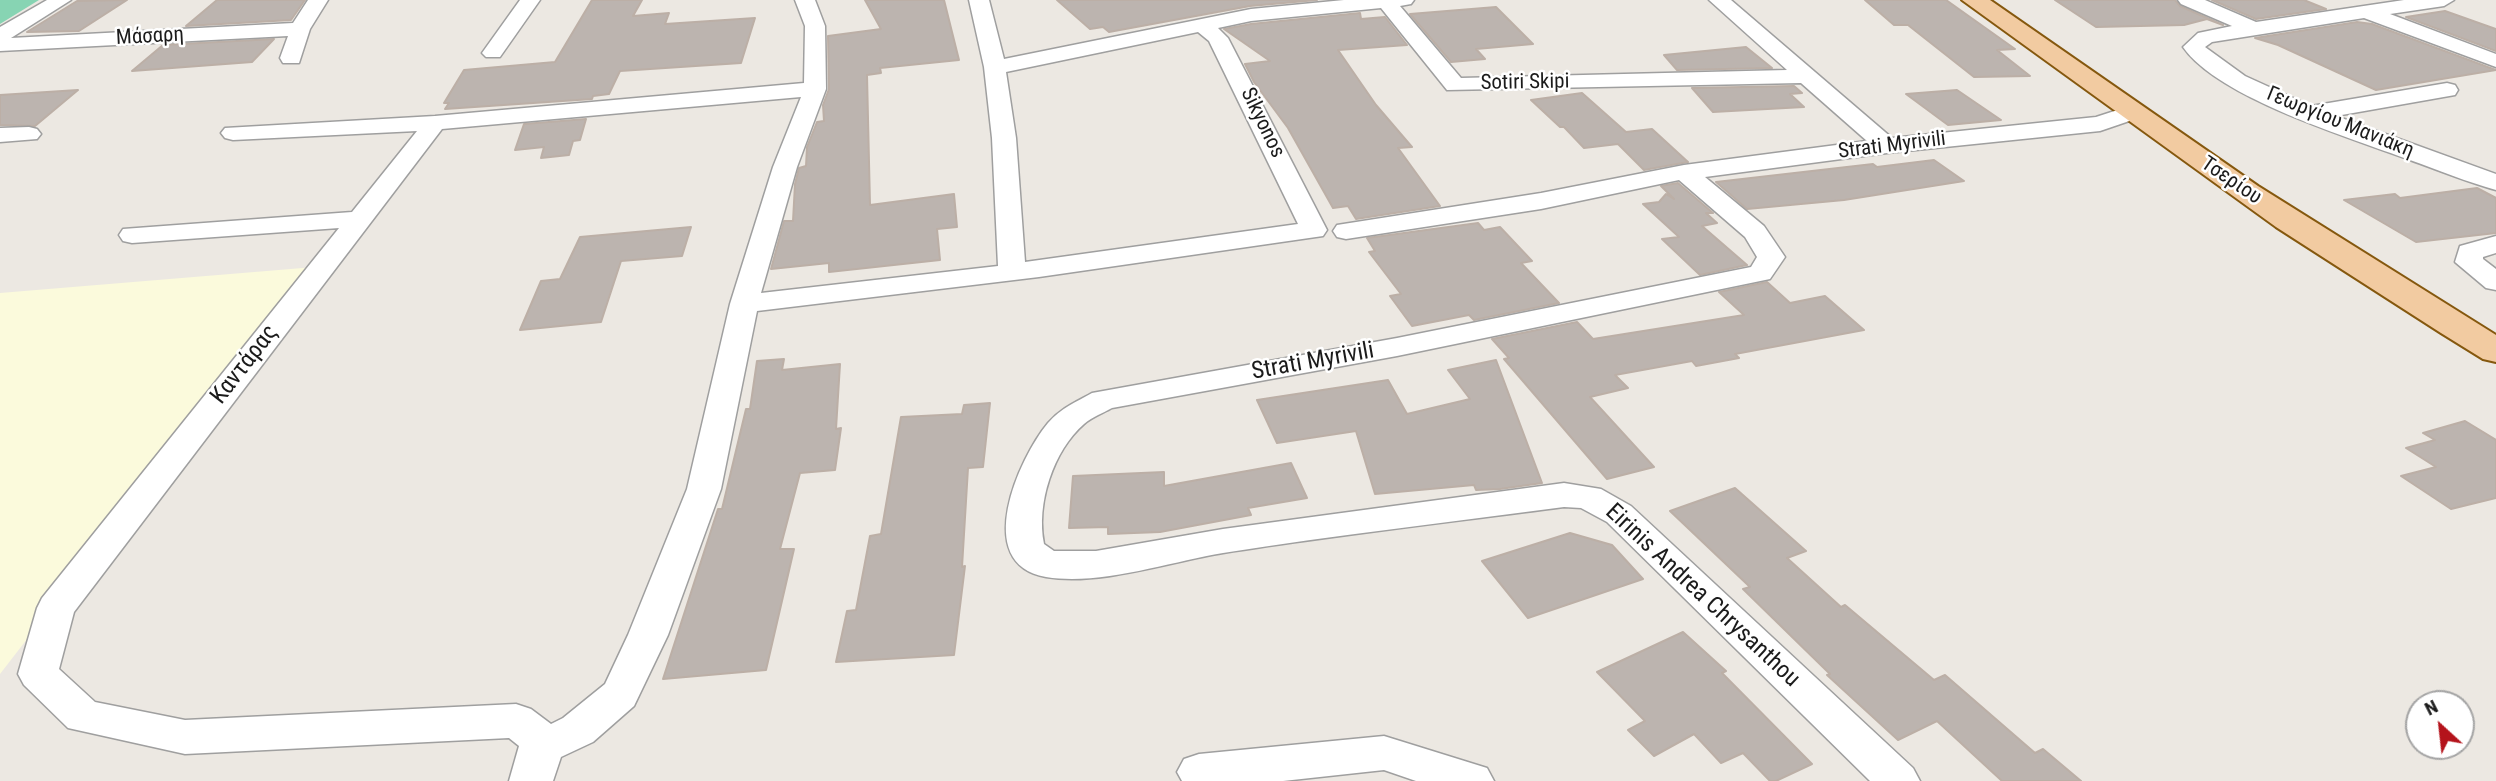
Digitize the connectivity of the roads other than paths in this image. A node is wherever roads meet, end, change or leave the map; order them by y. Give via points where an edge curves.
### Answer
1 (61, 0) edge
2 (318, 0) edge
3 (530, 0) edge
4 (806, 0) edge
5 (979, 0) edge
6 (1719, 0) edge
7 (1975, 0) edge
8 (2009, 0) edge
9 (2188, 0) edge
10 (2444, 0) edge
11 (1396, 1) edge
12 (2368, 13) junction
13 (1200, 24) junction
14 (2254, 28) junction
15 (300, 29) junction
16 (0, 36) edge
17 (0, 45) edge
18 (493, 53) dead end
19 (291, 58) dead end
20 (2495, 60) edge
21 (995, 67) junction
22 (1805, 76) junction
23 (816, 89) junction
24 (2446, 90) dead end
25 (2139, 101) junction
26 (2309, 113) junction
27 (435, 123) junction
28 (2100, 124) junction
29 (2175, 127) junction
30 (233, 133) dead end
31 (29, 134) dead end
32 (0, 135) edge
33 (1887, 146) junction
34 (1684, 172) junction
35 (2496, 182) edge
36 (358, 219) junction
37 (1346, 230) dead end
38 (132, 235) dead end
39 (2496, 244) edge
40 (1012, 272) junction
41 (2496, 282) edge
42 (744, 304) junction
43 (2496, 321) edge
44 (2496, 351) edge
45 (1223, 541) joint
46 (537, 763) edge
47 (1199, 772) dead end
48 (1472, 781) edge
49 (1898, 781) edge

1 - 16 street
2 - 15 street
3 - 18 street
4 - 23 street via 815,26
5 - 21 street
6 - 22 street
7 - 25 main road, Τσερίου
8 - 25 main road, Τσερίου
9 - 14 street
10 - 12 street
11 - 13 street, Sotiri Skipi via 1309,7
11 - 22 street, Sotiri Skipi via 1455,85
12 - 14 street
12 - 20 street
13 - 21 street, Sotiri Skipi
13 - 40 street, Sikyonos via 1219,38 1314,230
14 - 26 street, Γεωργίου Μανιάκη via 2205,37 2193,47 2209,64
15 - 17 street, Μάσαρη
15 - 19 street
21 - 40 street
22 - 33 street
23 - 27 street
23 - 42 street via 785,167
24 - 26 street
25 - 28 street, Strati Myrivili
25 - 29 main road, Τσερίου
26 - 35 street, Γεωργίου Μανιάκη
27 - 30 street
27 - 36 street, Καντάρας
28 - 29 street, Strati Myrivili
28 - 33 street, Strati Myrivili
29 - 43 main road, Τσερίου
29 - 44 main road, Τσερίου via 2339,254
31 - 32 street
33 - 34 street, Strati Myrivili
34 - 37 street, Strati Myrivili via 1541,201
34 - 45 street, Strati Myrivili via 1755,232 1771,257 1760,273 1397,347 1103,400 1071,417 1052,442 1037,471 1024,524 1027,551 1046,565 1096,564
36 - 38 street
36 - 46 street, Καντάρας via 56,608 38,674 83,716 185,737 516,721 537,734
39 - 41 street via 2470,253 2469,262
40 - 42 street
42 - 46 street via 704,489 648,635 620,695
45 - 49 street, Eirinis Andrea Chrysanthou via 1564,495 1589,497 1619,513
47 - 48 street via 1384,753

